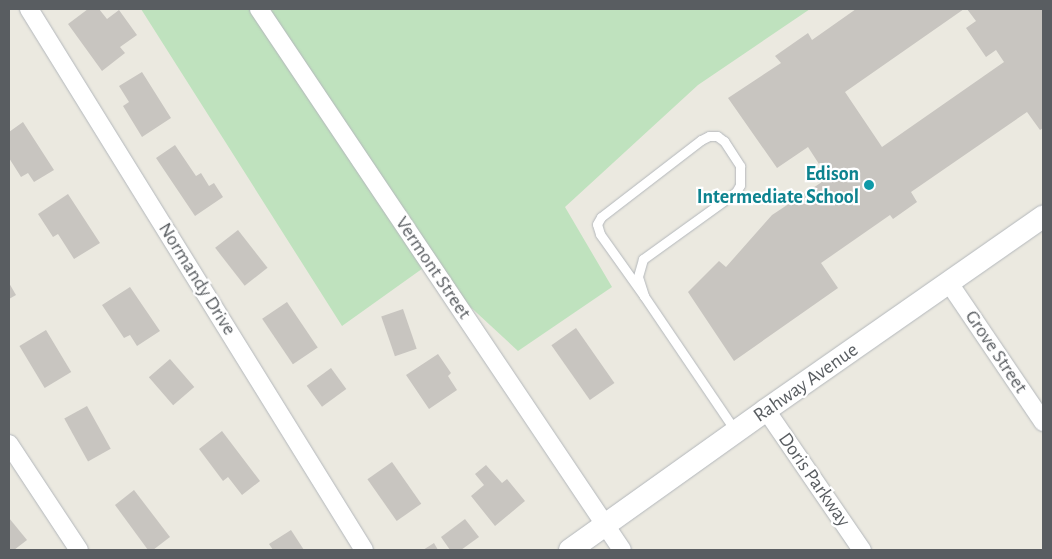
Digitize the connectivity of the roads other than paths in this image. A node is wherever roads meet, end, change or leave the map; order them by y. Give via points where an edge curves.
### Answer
1 (30, 9) edge
2 (259, 9) edge
3 (1043, 217) edge
4 (949, 283) junction
5 (644, 296) junction
6 (766, 410) junction
7 (1043, 422) edge
8 (736, 432) junction
9 (9, 444) edge
10 (607, 526) junction
11 (79, 550) edge
12 (364, 550) edge
13 (570, 550) edge
14 (622, 550) edge
15 (862, 550) edge

1 - 12 street, Normandy Drive
2 - 10 street, Vermont Street
3 - 4 street, Rahway Avenue
4 - 6 street, Rahway Avenue
4 - 7 street, Grove Street
5 - 5 lane via 638,277 644,259 730,198 740,185 740,166 724,141 717,136 701,140 601,217 597,224 600,234
5 - 8 lane
6 - 8 street, Rahway Avenue
6 - 15 street, Doris Parkway
8 - 10 street, Rahway Avenue
9 - 11 street
10 - 13 street, Rahway Avenue
10 - 14 street

